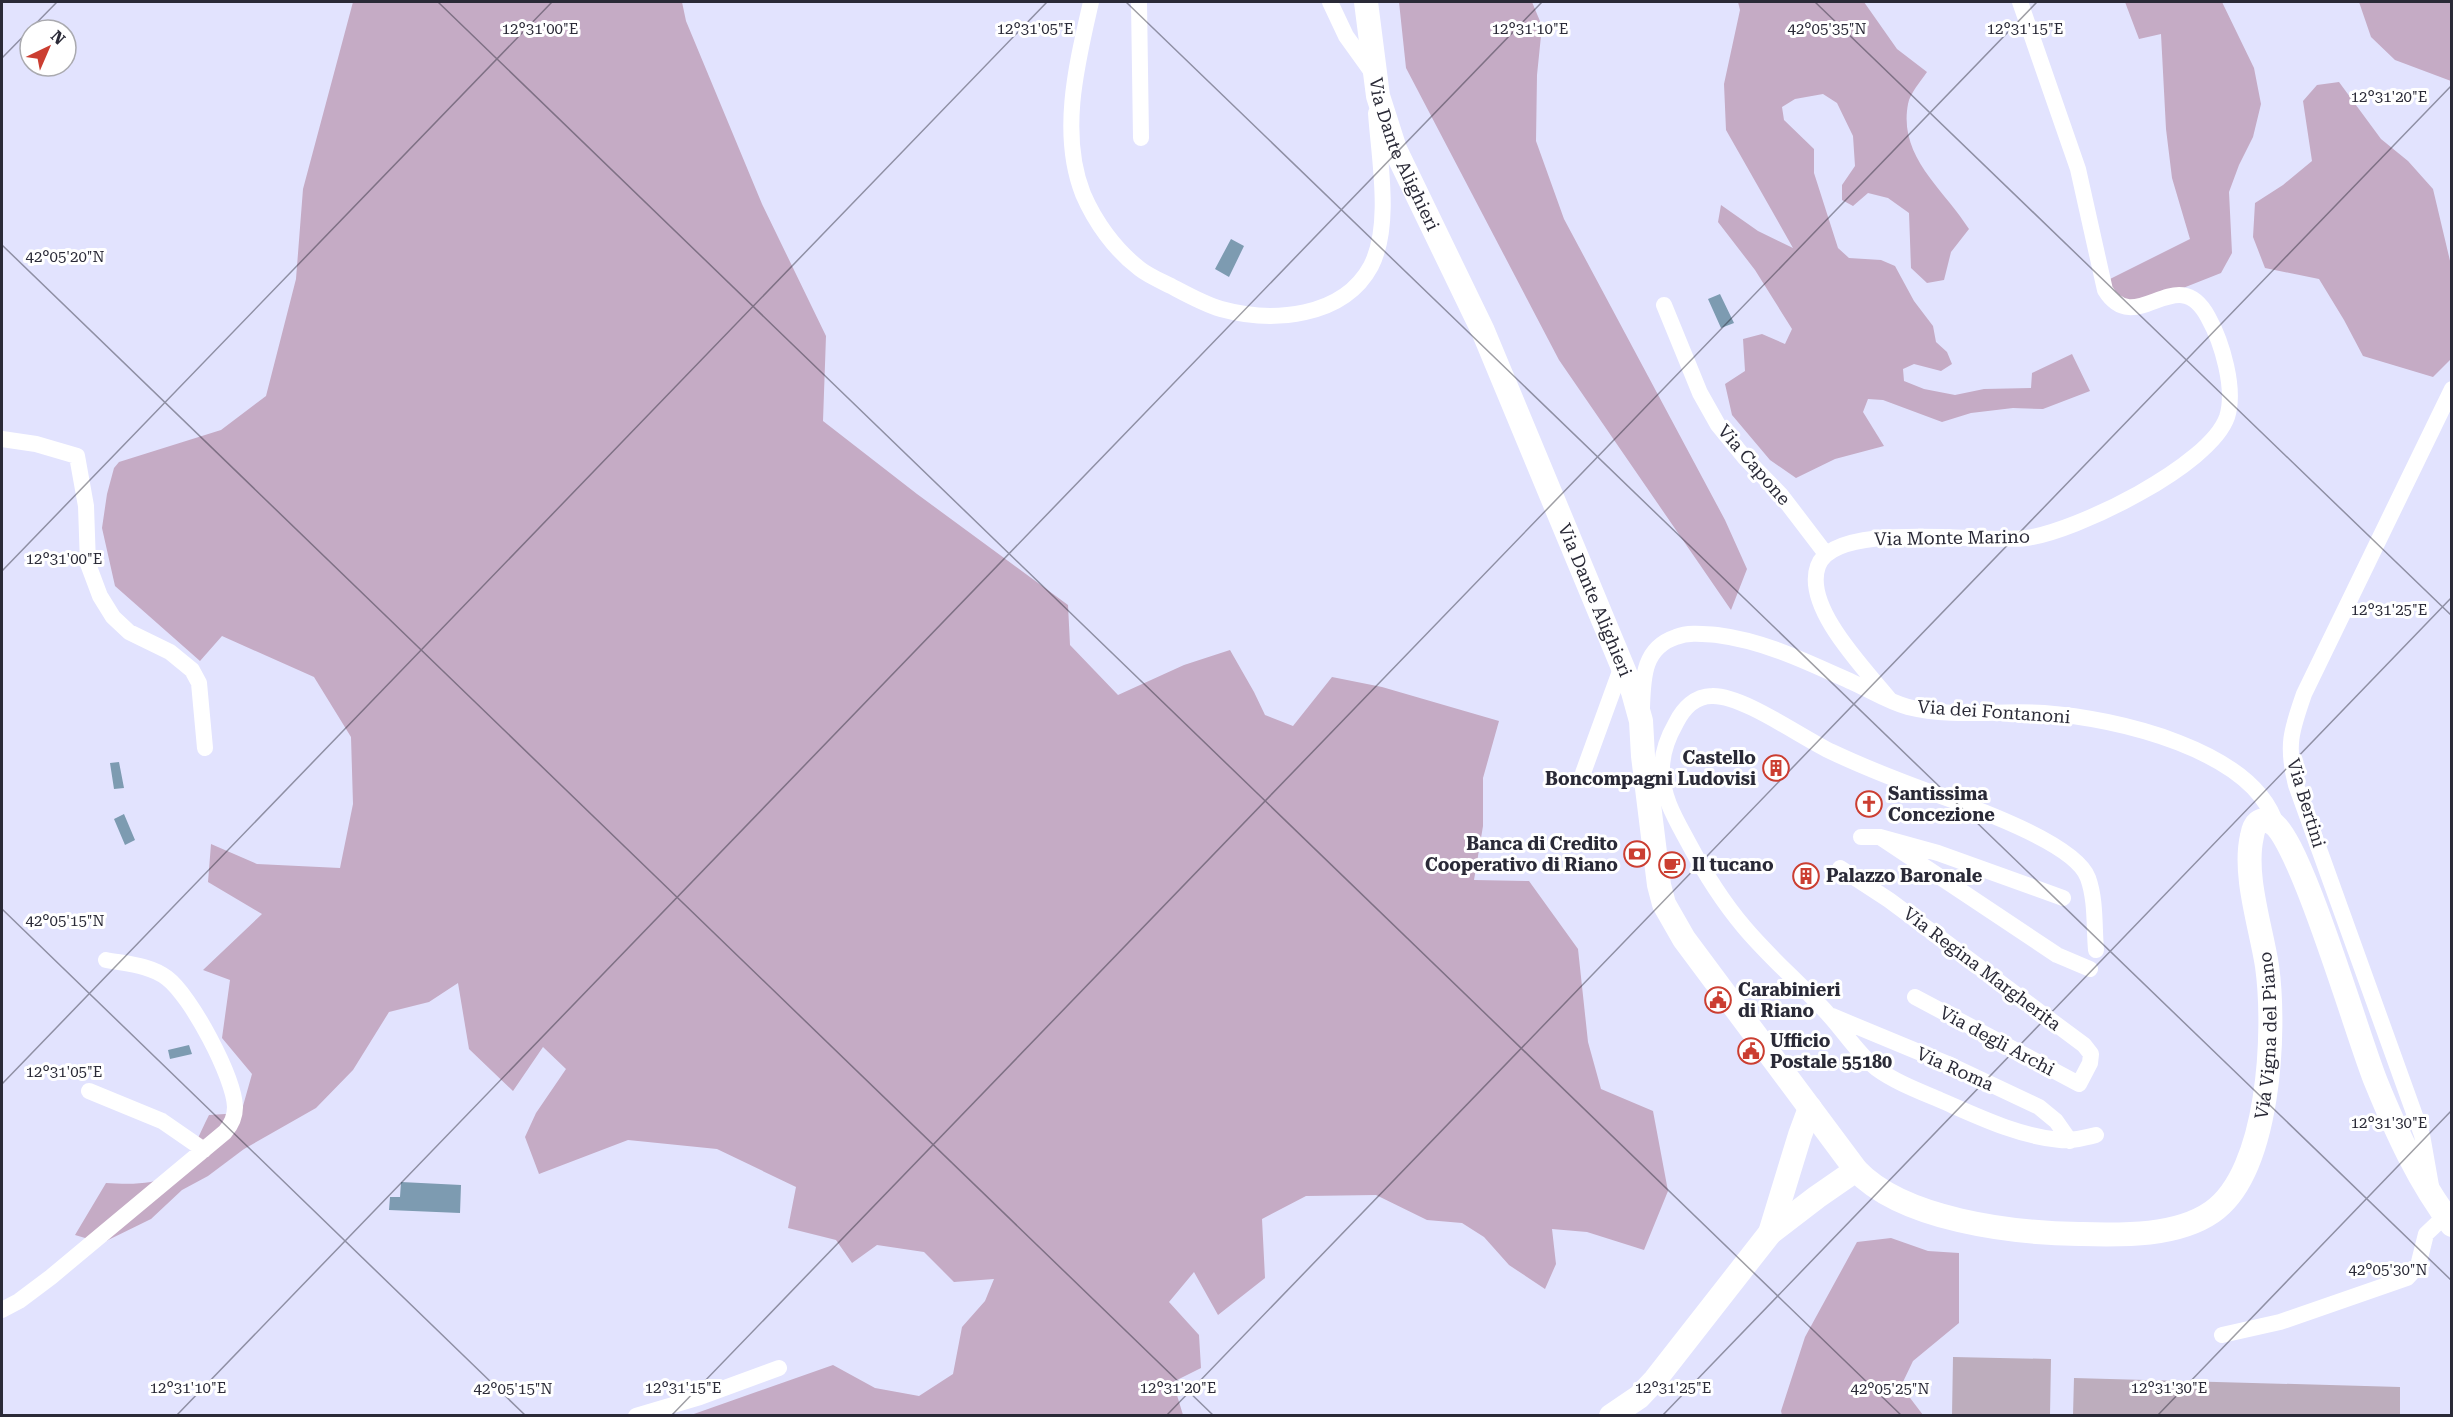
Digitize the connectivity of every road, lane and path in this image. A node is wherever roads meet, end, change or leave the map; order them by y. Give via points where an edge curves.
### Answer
1 (1091, 2) edge
2 (1139, 2) edge
3 (1330, 2) edge
4 (1365, 2) edge
5 (2019, 2) edge
6 (1373, 74) junction
7 (1141, 138) dead end
8 (1664, 304) dead end
9 (2451, 389) edge
10 (2, 439) edge
11 (1826, 554) junction
12 (1623, 663) junction
13 (1890, 700) junction
14 (1641, 721) junction
15 (205, 748) dead end
16 (1583, 773) dead end
17 (1658, 790) junction
18 (2277, 827) junction
19 (1862, 837) dead end
20 (1880, 837) junction
21 (1840, 868) dead end
22 (2063, 898) dead end
23 (2096, 950) dead end
24 (106, 960) dead end
25 (2090, 969) dead end
26 (1915, 997) dead end
27 (1828, 1014) junction
28 (2079, 1084) joint
29 (89, 1091) dead end
30 (1810, 1108) junction
31 (2096, 1135) dead end
32 (2070, 1141) junction
33 (204, 1150) junction
34 (1856, 1170) junction
35 (2443, 1213) edge
36 (1770, 1233) junction
37 (2, 1310) edge
38 (2222, 1335) dead end
39 (779, 1368) dead end
40 (636, 1416) edge
41 (1611, 1416) edge

1 - 6 street via 1077,66 1071,130 1072,154 1083,193 1103,230 1130,261 1151,276 1221,309 1262,315 1290,314 1341,299 1365,276 1376,254 1381,218
2 - 7 street
3 - 6 street via 1346,36
4 - 6 main road, Via Dante Alighieri
5 - 11 street, Via Monte Marino via 2076,160 2105,290 2126,308 2174,294 2200,306 2209,318 2228,373 2228,415 2211,441 2182,466 2132,497 2052,532 2005,540 1873,539 1843,545
6 - 12 main road, Via Dante Alighieri via 1383,116 1402,165 1483,331
8 - 11 street, Via Capone via 1700,393 1718,425 1781,495
9 - 35 street, Via Bertini via 2304,694 2289,747 2296,785 2422,1135
10 - 15 street via 77,456 86,506 88,564 100,596 113,617 129,632 170,652 192,670 199,683
11 - 13 street via 1815,584 1819,602 1838,635
12 - 14 main road, Via Dante Alighieri
12 - 16 street
13 - 14 street, Via dei Fontanoni via 1759,644 1694,634 1670,639 1651,655 1644,672
13 - 18 street, Via dei Fontanoni via 1920,710 2065,716 2147,732 2207,756 2238,774 2269,806
14 - 17 main road, Via Dante Alighieri
17 - 23 street via 1664,751 1687,708 1710,696 1732,700 1830,751 1997,818 2069,855 2088,878
17 - 27 street via 1728,906 1772,958
17 - 30 main road, Via Dante Alighieri via 1659,885 1667,911
18 - 34 main road, Via Vigna del Piano via 2260,821 2250,847 2270,1006 2271,1038 2263,1110 2246,1168 2221,1206 2173,1228 2101,1234 2033,1233 1920,1208 1885,1194
18 - 35 main road via 2289,845 2309,894 2375,1081 2403,1142
19 - 20 street
20 - 22 street via 1938,853
20 - 25 street via 2057,955
21 - 28 street, Via Regina Margherita via 2084,1045 2091,1054 2090,1063
24 - 33 street via 148,968 173,983 191,1004 230,1084 234,1112 229,1128
26 - 28 street, Via degli Archi
27 - 32 street, Via Roma via 2038,1107 2056,1121
27 - 32 street via 1866,1059 1887,1076 1998,1124
29 - 33 street via 153,1116
30 - 34 main road, Via Dante Alighieri
30 - 36 main road
31 - 32 street
33 - 37 street via 29,1294
34 - 36 main road
35 - 38 street via 2426,1233 2418,1266 2407,1278 2280,1322
36 - 41 main road via 1655,1380 1639,1397
39 - 40 street

